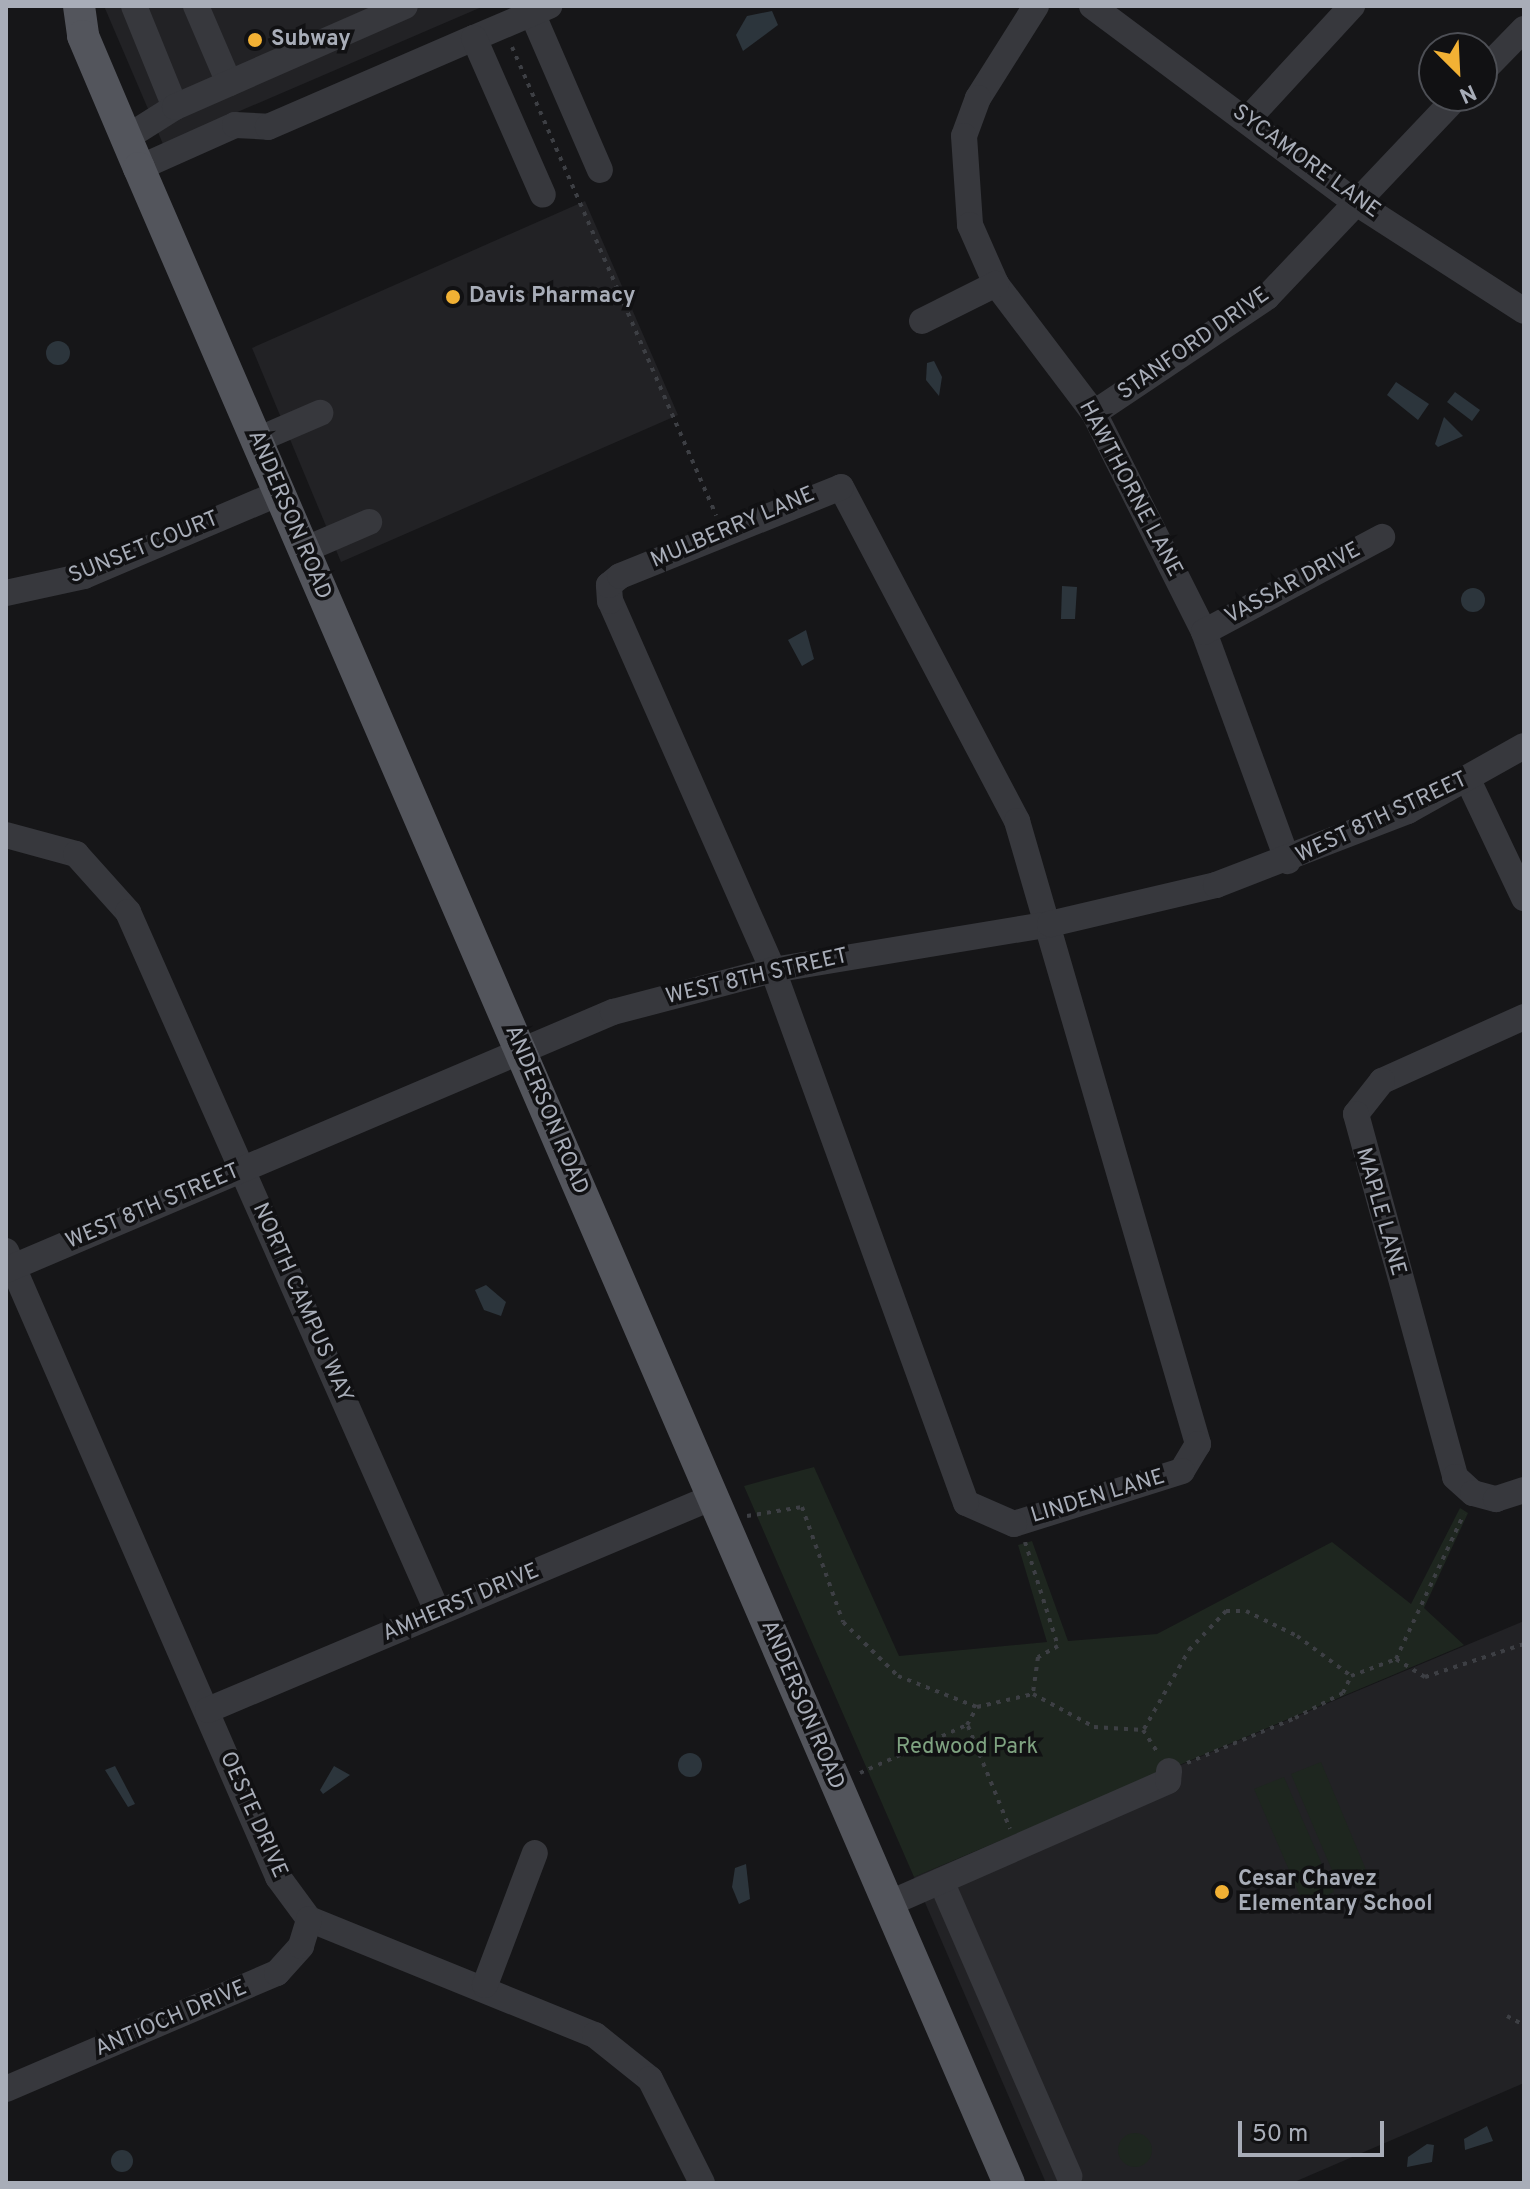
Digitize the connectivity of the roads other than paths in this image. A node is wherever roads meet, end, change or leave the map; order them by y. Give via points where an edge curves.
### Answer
1 (134, 6) edge
2 (196, 6) edge
3 (405, 6) edge
4 (1036, 6) edge
5 (1092, 6) edge
6 (1352, 6) edge
7 (541, 10) edge
8 (76, 13) edge
9 (1524, 29) edge
10 (474, 38) junction
11 (1498, 56) edge
12 (229, 83) junction
13 (175, 107) junction
14 (1442, 112) edge
15 (1248, 119) junction
16 (126, 138) junction
17 (139, 168) junction
18 (600, 170) dead end
19 (543, 195) dead end
20 (1355, 202) junction
21 (996, 284) junction
22 (1524, 311) edge
23 (922, 321) dead end
24 (320, 413) dead end
25 (1094, 413) junction
26 (257, 440) junction
27 (280, 493) junction
28 (369, 522) dead end
29 (1382, 537) dead end
30 (304, 550) junction
31 (6, 593) edge
32 (1204, 632) junction
33 (1524, 746) edge
34 (1468, 780) junction
35 (6, 835) edge
36 (1288, 861) junction
37 (1524, 898) edge
38 (1050, 924) junction
39 (773, 970) junction
40 (1524, 1017) edge
41 (519, 1047) junction
42 (242, 1169) junction
43 (8, 1263) edge
44 (1524, 1490) edge
45 (713, 1497) junction
46 (438, 1613) junction
47 (208, 1710) junction
48 (1169, 1771) road end
49 (535, 1853) dead end
50 (941, 1881) junction
51 (888, 1904) junction
52 (309, 1919) junction
53 (485, 1985) junction
54 (6, 2089) edge
55 (1069, 2176) dead end
56 (702, 2183) edge
57 (1009, 2183) edge

1 - 13 street
2 - 12 street
3 - 12 street
4 - 21 street, HAWTHORNE LANE via 978,98 964,136 970,225
5 - 15 street, SYCAMORE LANE
6 - 15 street
7 - 10 street
7 - 18 street
8 - 16 main road, ANDERSON ROAD
9 - 11 street
10 - 17 street via 268,127 235,125
10 - 19 street
12 - 13 street
13 - 16 street
14 - 20 street, STANFORD DRIVE
15 - 20 street, SYCAMORE LANE
16 - 17 main road, ANDERSON ROAD
17 - 26 main road, ANDERSON ROAD
20 - 22 street, SYCAMORE LANE
20 - 25 street, STANFORD DRIVE via 1267,297
21 - 23 street
21 - 25 street, HAWTHORNE LANE
24 - 26 street
25 - 32 street, HAWTHORNE LANE
26 - 27 main road, ANDERSON ROAD
27 - 30 main road, ANDERSON ROAD
27 - 31 street, SUNSET COURT via 84,576
28 - 30 street
29 - 32 street, VASSAR DRIVE
30 - 41 main road, ANDERSON ROAD
32 - 36 street, HAWTHORNE LANE
33 - 34 street, WEST 8TH STREET
34 - 36 street, WEST 8TH STREET
34 - 37 street
35 - 42 street, NORTH CAMPUS WAY via 76,854 128,912
36 - 38 street, WEST 8TH STREET
38 - 39 street, WEST 8TH STREET
38 - 39 street, MULBERRY LANE via 1000,779 853,499 841,487 824,489 609,585 610,601
38 - 39 street, LINDEN LANE via 1198,1444 1182,1471 1014,1524 966,1503
39 - 41 street, WEST 8TH STREET via 613,1012
40 - 44 street, MAPLE LANE via 1382,1081 1356,1114 1455,1477 1473,1493 1496,1499
41 - 42 street, WEST 8TH STREET
41 - 45 main road, ANDERSON ROAD
42 - 43 street, WEST 8TH STREET
42 - 46 street, NORTH CAMPUS WAY
43 - 47 street, OESTE DRIVE
45 - 46 street, AMHERST DRIVE
45 - 51 main road, ANDERSON ROAD
46 - 47 street, AMHERST DRIVE
47 - 52 street, OESTE DRIVE via 278,1877
48 - 50 street via 1168,1781
49 - 53 street
50 - 51 street
50 - 55 street
51 - 57 main road, ANDERSON ROAD
52 - 53 street
52 - 54 street, ANTIOCH DRIVE via 301,1946 277,1973
53 - 56 street via 595,2035 650,2079

